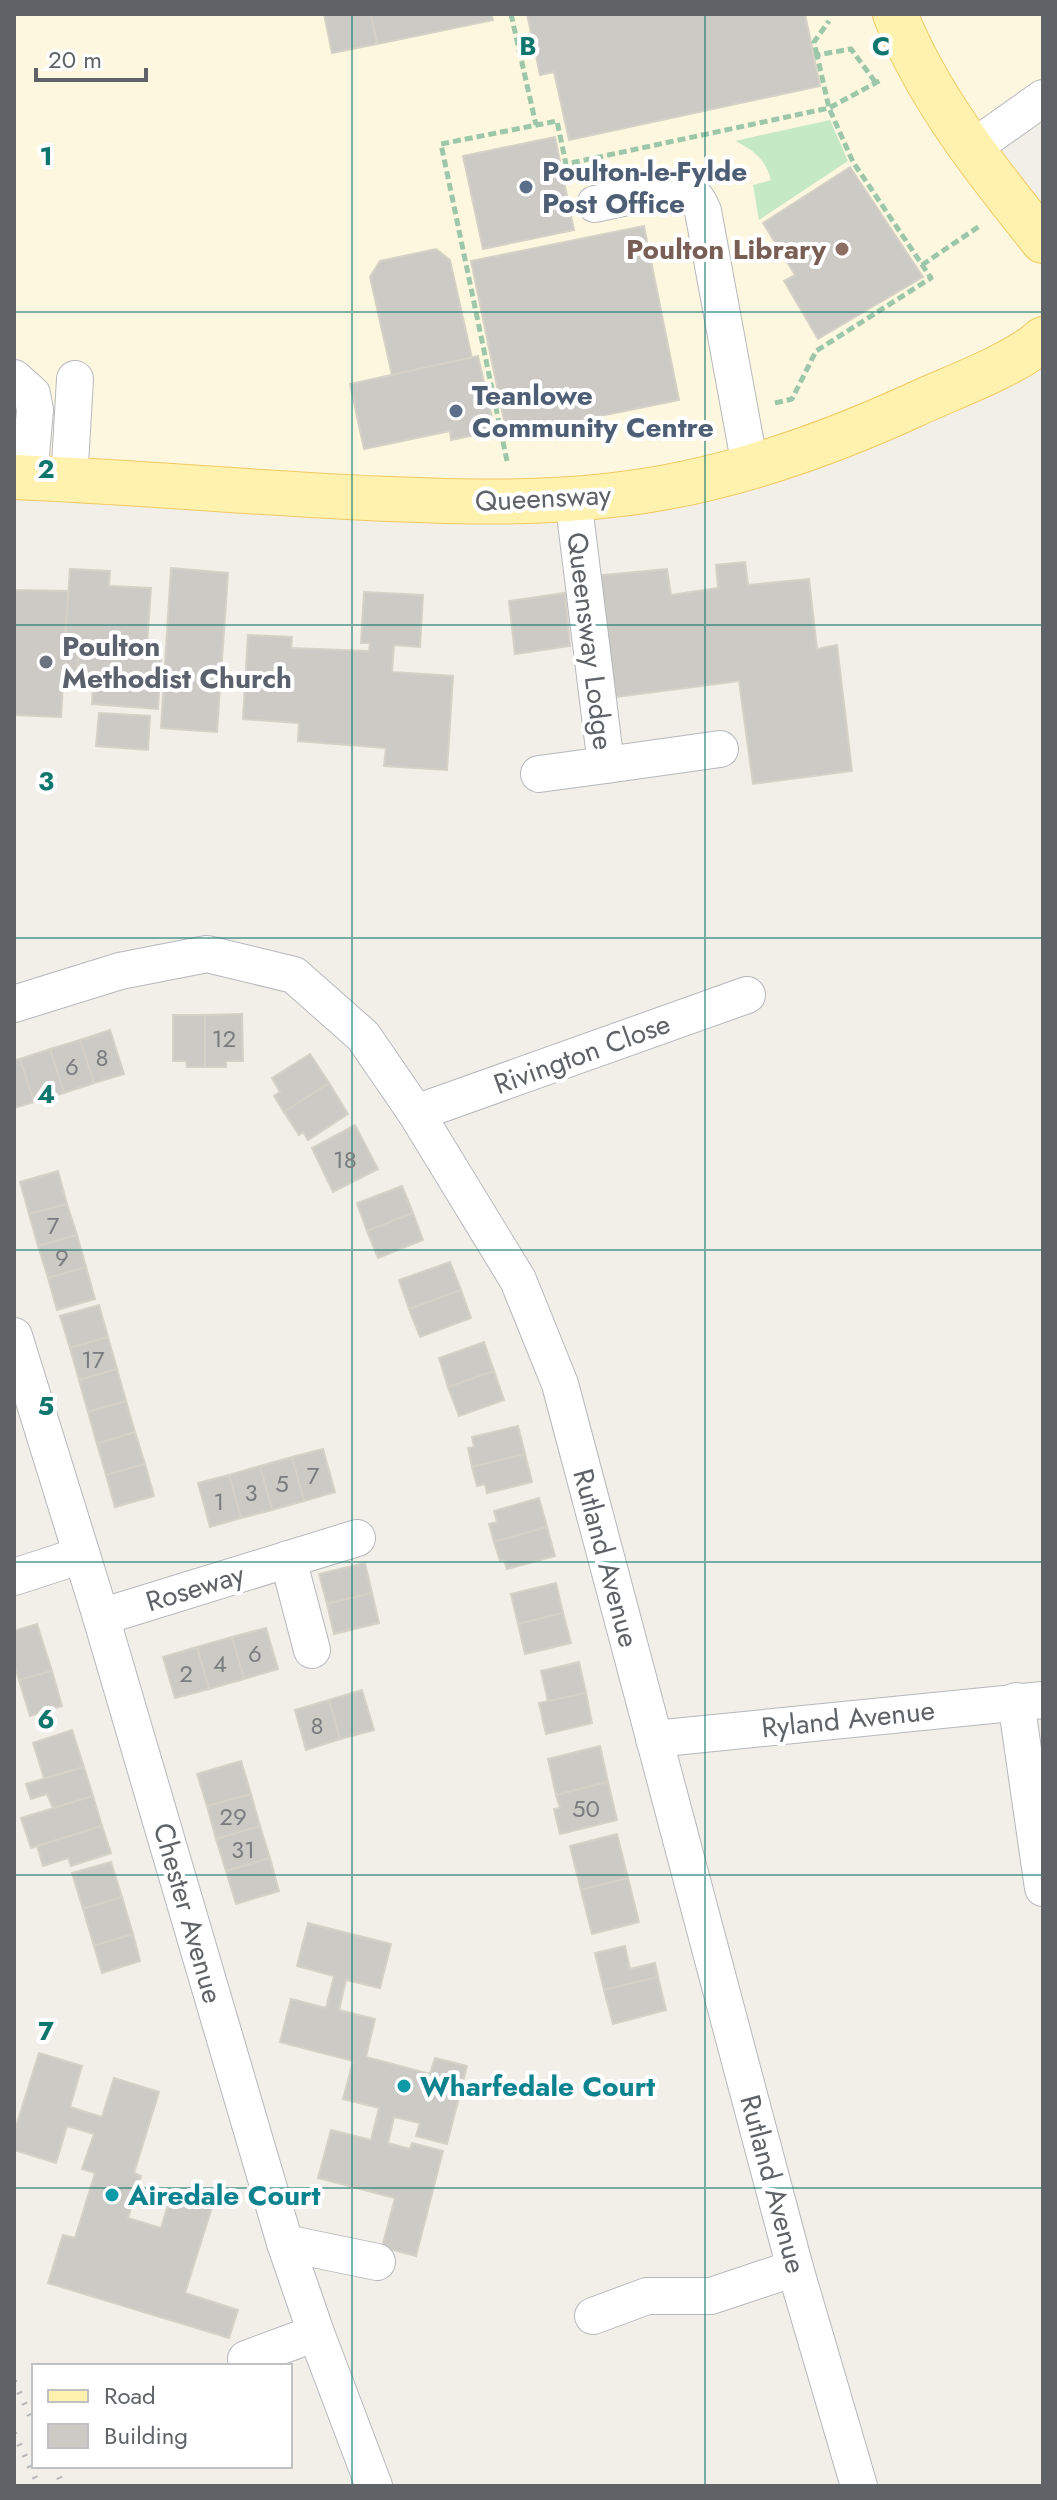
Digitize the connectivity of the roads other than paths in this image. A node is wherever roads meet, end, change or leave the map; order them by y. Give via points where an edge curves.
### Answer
1 (895, 14) edge
2 (1043, 98) edge
3 (1043, 126) edge
4 (977, 159) junction
5 (595, 204) dead end
6 (1043, 241) edge
7 (1043, 339) edge
8 (14, 378) edge
9 (75, 379) dead end
10 (748, 454) junction
11 (37, 478) edge
12 (573, 498) junction
13 (720, 749) dead end
14 (606, 765) junction
15 (539, 774) dead end
16 (747, 995) dead end
17 (14, 1004) edge
18 (416, 1113) junction
19 (14, 1336) edge
20 (357, 1538) dead end
21 (82, 1555) junction
22 (288, 1559) junction
23 (14, 1577) edge
24 (101, 1617) junction
25 (312, 1650) dead end
26 (1029, 1701) edge
27 (654, 1739) junction
28 (1043, 1888) edge
29 (285, 2243) junction
30 (377, 2262) dead end
31 (795, 2268) junction
32 (593, 2316) dead end
33 (316, 2333) junction
34 (246, 2359) dead end
35 (374, 2486) edge
36 (859, 2486) edge

1 - 4 main road
2 - 4 street
3 - 4 street
4 - 6 main road
5 - 10 street via 670,188 691,191 698,199
7 - 10 main road, Queensway via 1019,356 879,421 807,448
8 - 11 street via 32,394
9 - 11 street
10 - 12 main road, Queensway via 651,490
11 - 12 main road, Queensway via 463,502
12 - 14 street, Queensway Lodge
13 - 14 street, Queensway Lodge
14 - 15 street
16 - 18 street, Rivington Close
17 - 18 street, Rutland Avenue via 120,971 207,954 294,975 363,1036
18 - 27 street, Rutland Avenue via 518,1280 560,1384
19 - 21 street, Chester Avenue
20 - 22 street, Roseway
21 - 23 street
21 - 24 street, Chester Avenue
22 - 24 street, Roseway
22 - 25 street
24 - 29 street, Chester Avenue
26 - 27 street, Ryland Avenue
26 - 28 street
27 - 31 street, Rutland Avenue
29 - 30 street
29 - 33 street, Chester Avenue
31 - 32 street via 711,2296 647,2296
31 - 36 street, Rutland Avenue
33 - 34 street
33 - 35 street, Chester Avenue

